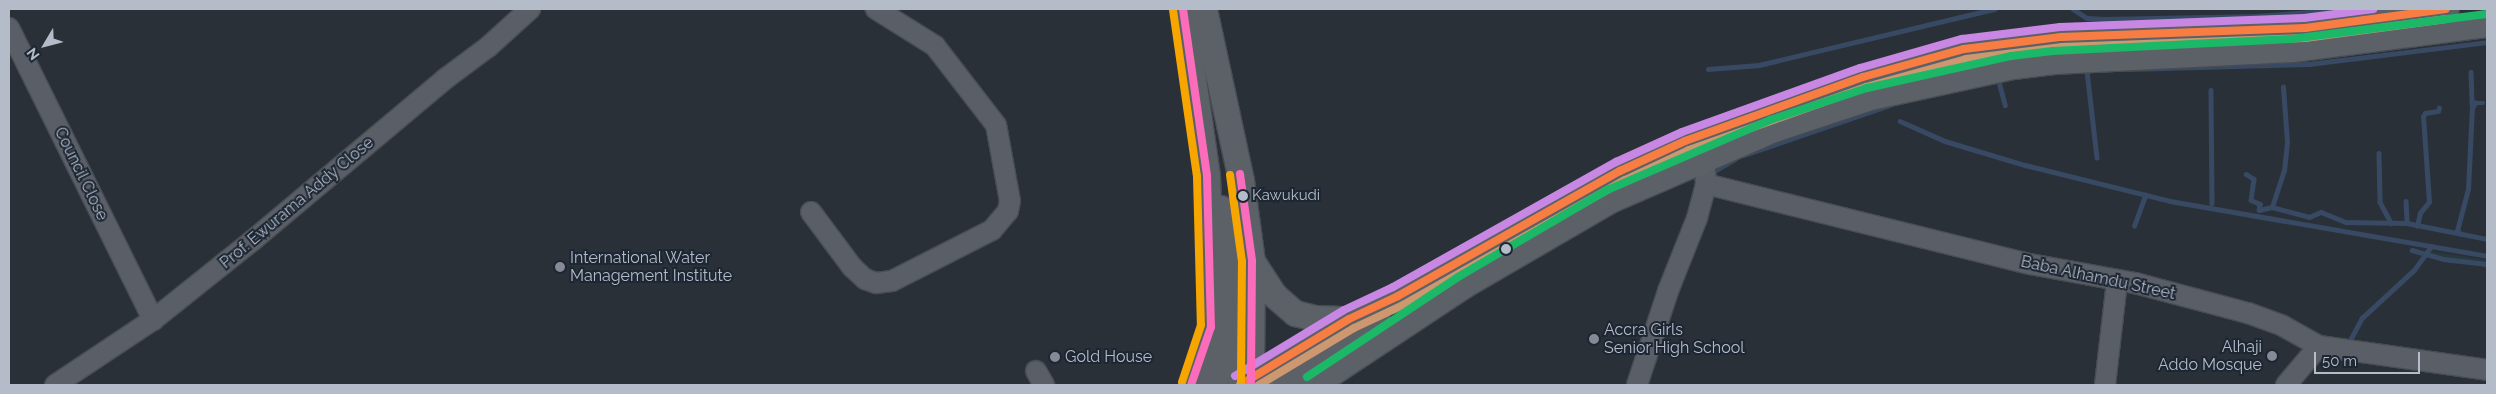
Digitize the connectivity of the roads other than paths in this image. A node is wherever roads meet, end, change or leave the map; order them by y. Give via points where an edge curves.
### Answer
1 (530, 9) edge
2 (876, 9) edge
3 (1183, 9) edge
4 (1204, 9) edge
5 (2446, 9) edge
6 (2410, 11) edge
7 (2487, 24) edge
8 (9, 28) edge
9 (1704, 157) junction
10 (1207, 176) junction
11 (1706, 184) junction
12 (810, 212) dead end
13 (1252, 261) junction
14 (2117, 281) junction
15 (1398, 296) junction
16 (1349, 319) junction
17 (153, 320) junction
18 (1211, 327) junction
19 (2319, 346) junction
20 (2487, 370) edge
21 (1245, 384) edge
22 (55, 385) edge
23 (1191, 385) edge
24 (1215, 385) edge
25 (1276, 385) edge
26 (1313, 385) edge
27 (1637, 385) edge
28 (2105, 385) edge
29 (2286, 385) edge

1 - 17 street, Prof. Ewurama Addy Close via 314,191
2 - 12 street via 935,46 991,118 999,136 1010,201 1008,211 992,230 892,281 876,283 865,279 852,267
3 - 10 main road
4 - 13 main road via 1241,180
5 - 6 main road
6 - 15 main road via 2305,28 2061,37 1964,49 1914,61 1767,110 1669,149 1505,233
7 - 9 main road via 2292,49 2013,66 1870,97
8 - 17 street, Council Close
9 - 11 street
9 - 26 main road via 1612,199 1516,253
10 - 18 main road
10 - 21 main road via 1222,209
11 - 14 street, Baba Alhamdu Street via 2030,264
11 - 27 street via 1698,218 1668,291
13 - 16 main road via 1274,295 1296,313 1315,318
13 - 21 main road
14 - 19 street, Baba Alhamdu Street via 2248,313 2283,326
14 - 28 street
15 - 16 main road
15 - 25 main road via 1371,324
16 - 21 main road
17 - 22 street, Prof. Ewurama Addy Close
18 - 23 main road
18 - 24 main road
19 - 20 street, Baba Alhamdu Street
19 - 29 street

